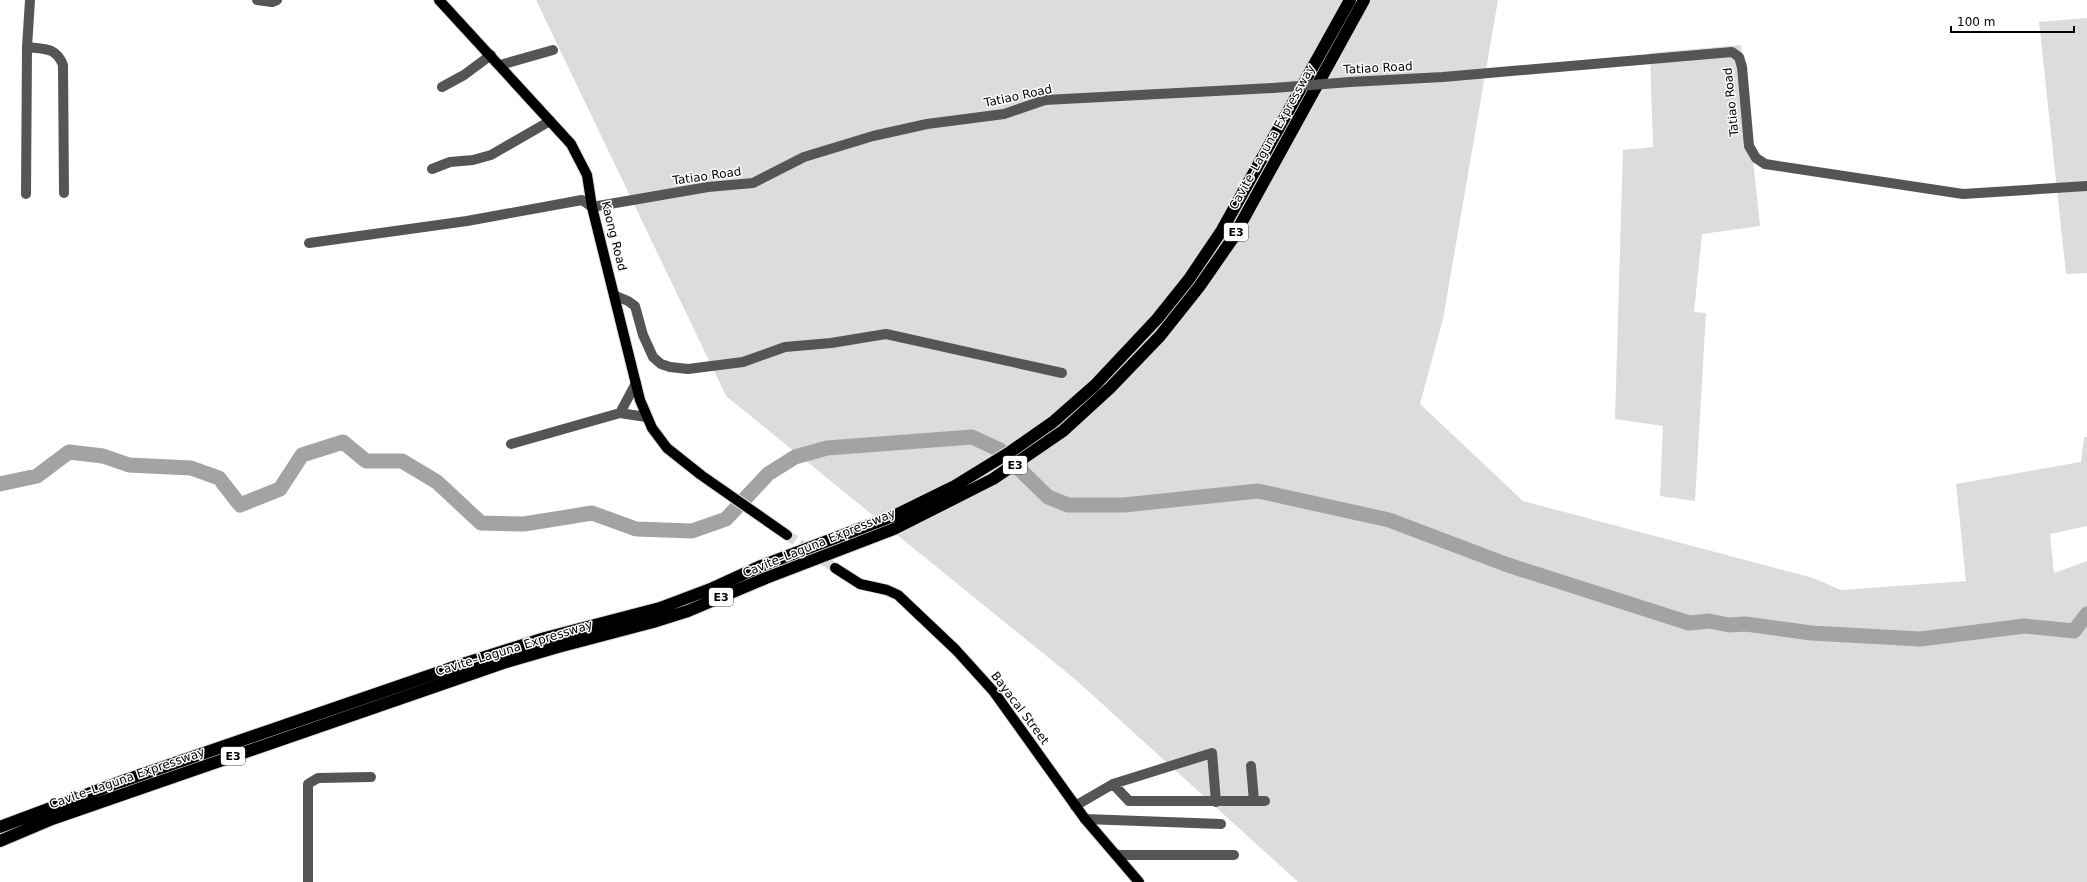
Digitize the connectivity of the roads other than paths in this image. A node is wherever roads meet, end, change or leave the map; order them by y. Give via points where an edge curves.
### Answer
1 (30, 0) edge
2 (257, 0) edge
3 (277, 0) edge
4 (439, 0) edge
5 (1350, 0) edge
6 (1364, 0) edge
7 (27, 47) junction
8 (553, 50) dead end
9 (491, 55) junction
10 (500, 65) junction
11 (442, 87) dead end
12 (550, 120) junction
13 (432, 169) dead end
14 (2087, 186) edge
15 (64, 193) dead end
16 (26, 194) dead end
17 (592, 207) junction
18 (309, 243) dead end
19 (616, 296) junction
20 (1062, 373) dead end
21 (636, 383) junction
22 (620, 414) junction
23 (646, 417) junction
24 (511, 444) dead end
25 (787, 535) tunnel mouth
26 (835, 568) tunnel mouth
27 (1251, 766) dead end
28 (371, 778) dead end
29 (1113, 784) junction
30 (1254, 801) junction
31 (1265, 801) dead end
32 (1216, 802) junction
33 (1075, 806) junction
34 (1085, 819) junction
35 (1221, 824) dead end
36 (0, 826) edge
37 (0, 841) edge
38 (1117, 855) junction
39 (1234, 855) dead end
40 (308, 882) edge
41 (1139, 882) edge

1 - 7 street
2 - 3 street
4 - 9 main road, Kaong Road
5 - 36 highway, Cavite–Laguna Expressway / E3 via 1222,230 1189,278 1157,319 1095,385 1052,422 1010,452 953,486 876,523 761,566 660,608 545,638 463,664
6 - 37 highway, Cavite–Laguna Expressway / E3 via 1233,238 1199,288 1160,336 1110,388 1063,431 1020,462 965,494 871,538 688,611 558,646 474,673 66,814
7 - 15 street via 53,51 60,56 63,64
7 - 16 street
8 - 10 street
9 - 10 main road, Kaong Road
9 - 11 street
10 - 12 main road, Kaong Road
12 - 13 street via 490,154 473,160 450,162
12 - 17 main road, Kaong Road via 571,144 588,175
14 - 17 street, Tatiao Road, bridge via 1963,194 1765,164 1756,158 1749,146 1742,67 1739,57 1732,52 1451,77 1046,100 1004,114 927,124 872,136 804,157 753,183 708,187
17 - 18 street via 582,200 467,221
17 - 19 main road, Kaong Road
19 - 20 street via 635,306 643,335 653,356 661,364 670,367 688,369 743,362 785,347 831,344 886,334
19 - 21 main road, Kaong Road
21 - 22 street
21 - 23 main road, Kaong Road
22 - 23 street
22 - 24 street
23 - 25 main road, Kaong Road via 667,448
26 - 33 main road, Bayacal Street via 860,584 898,595 956,650 994,692
27 - 30 street
28 - 40 street via 318,778 308,784
29 - 32 street via 1129,801
29 - 32 street via 1212,753
29 - 33 street
30 - 31 street
30 - 32 street
33 - 34 main road, Bayacal Street
34 - 35 street
34 - 38 main road, Bayacal Street
38 - 39 street
38 - 41 main road, Bayacal Street

